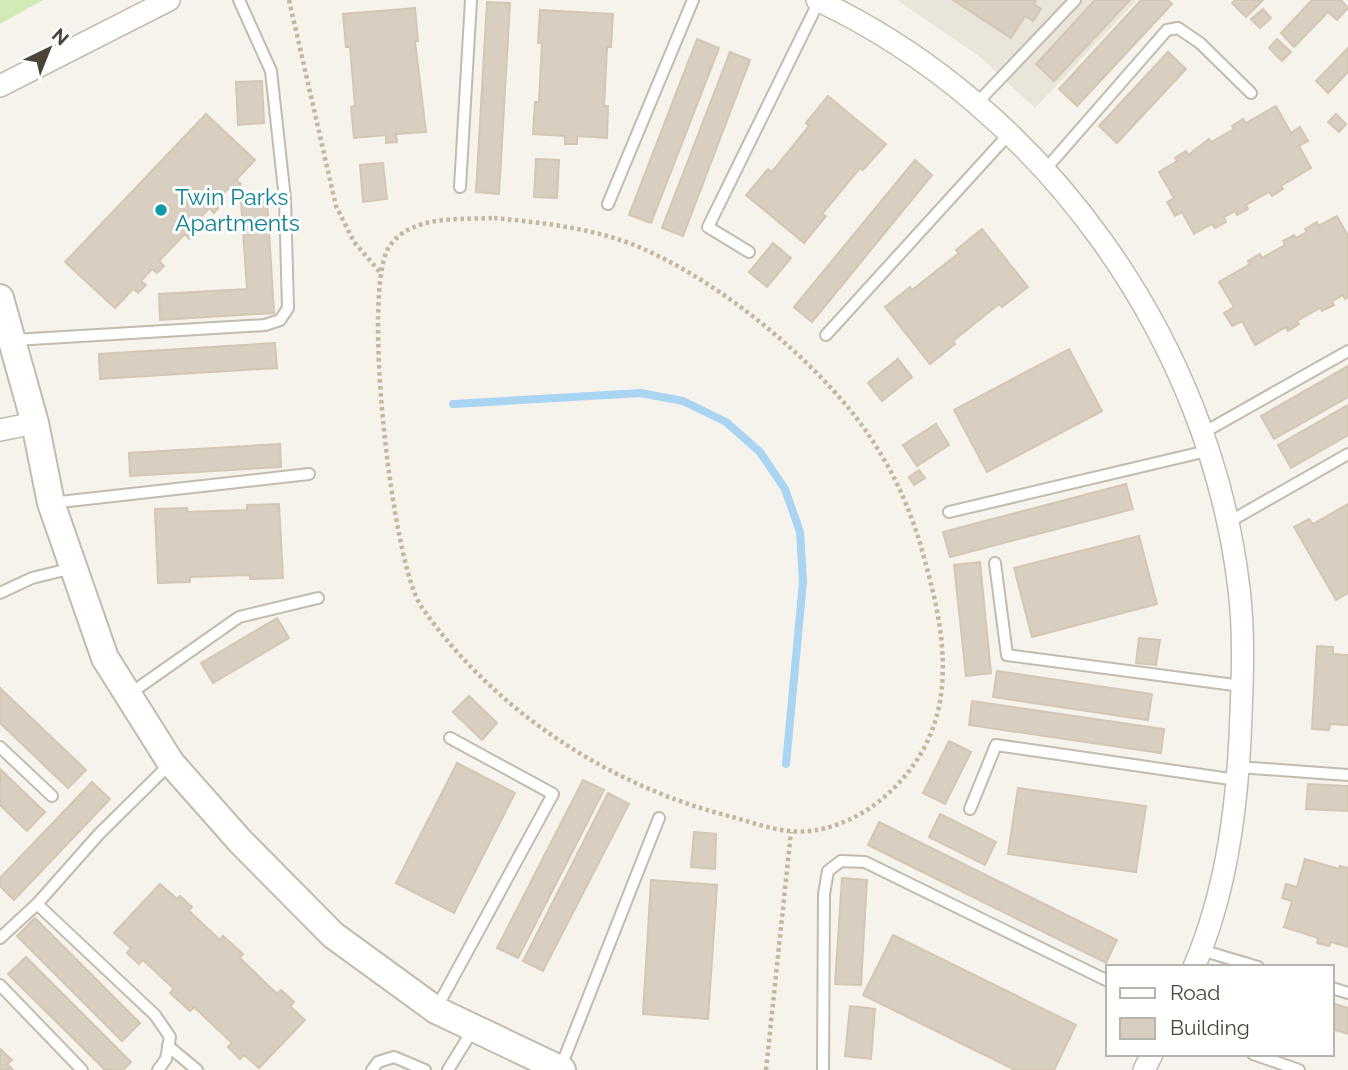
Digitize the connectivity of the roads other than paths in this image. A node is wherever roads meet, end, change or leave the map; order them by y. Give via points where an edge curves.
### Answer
1 (169, 0) edge
2 (239, 0) edge
3 (471, 0) edge
4 (693, 0) edge
5 (818, 0) edge
6 (1075, 0) edge
7 (0, 86) edge
8 (1251, 93) dead end
9 (976, 104) junction
10 (1008, 135) junction
11 (1044, 170) junction
12 (460, 187) dead end
13 (608, 205) dead end
14 (748, 252) dead end
15 (0, 298) edge
16 (826, 335) dead end
17 (11, 340) junction
18 (1348, 351) edge
19 (34, 423) junction
20 (0, 430) edge
21 (1204, 443) junction
22 (1348, 454) edge
23 (309, 474) dead end
24 (51, 503) junction
25 (949, 512) dead end
26 (1227, 523) junction
27 (995, 563) dead end
28 (73, 568) junction
29 (0, 593) edge
30 (318, 598) dead end
31 (1242, 686) junction
32 (128, 695) junction
33 (450, 738) dead end
34 (0, 747) edge
35 (171, 763) junction
36 (1238, 773) junction
37 (1348, 775) edge
38 (52, 796) dead end
39 (970, 809) dead end
40 (659, 818) dead end
41 (37, 904) junction
42 (0, 939) edge
43 (1197, 958) edge
44 (1244, 965) edge
45 (1106, 980) edge
46 (0, 985) edge
47 (436, 1010) junction
48 (474, 1028) junction
49 (168, 1046) junction
50 (1259, 1056) edge
51 (555, 1069) edge
52 (82, 1070) edge
53 (158, 1070) edge
54 (197, 1070) edge
55 (372, 1070) edge
56 (425, 1070) edge
57 (447, 1070) edge
58 (823, 1070) edge
59 (1299, 1070) edge

1 - 7 street
2 - 17 lane via 271,71 285,199 288,309 280,320 265,325
3 - 12 lane
4 - 13 lane
5 - 9 street via 894,40
5 - 14 lane via 708,227
6 - 9 lane
8 - 11 lane via 1200,43 1178,28 1167,30
9 - 10 street
10 - 11 street
10 - 16 lane
11 - 21 street via 1110,249 1148,309
15 - 17 street
17 - 19 street
18 - 21 lane
19 - 20 street
19 - 24 street
21 - 25 lane
21 - 26 street
22 - 26 lane
23 - 24 lane
24 - 28 street
26 - 31 street via 1239,590
27 - 31 lane via 1007,655
28 - 29 lane via 32,578
28 - 32 street via 105,658
30 - 32 lane via 239,617
31 - 36 street
32 - 35 street
33 - 47 lane via 553,794
34 - 38 lane
35 - 41 lane
35 - 47 street via 333,935
36 - 37 lane
36 - 39 lane via 996,745
36 - 43 street via 1228,855
40 - 51 lane
41 - 42 lane
41 - 49 lane via 155,1015 170,1037
43 - 44 lane
45 - 58 lane via 865,862 841,861 828,872 824,894
46 - 52 lane
47 - 48 street
48 - 51 street
48 - 57 lane
49 - 53 lane
49 - 54 lane
50 - 59 lane
55 - 56 lane via 378,1062 394,1057

